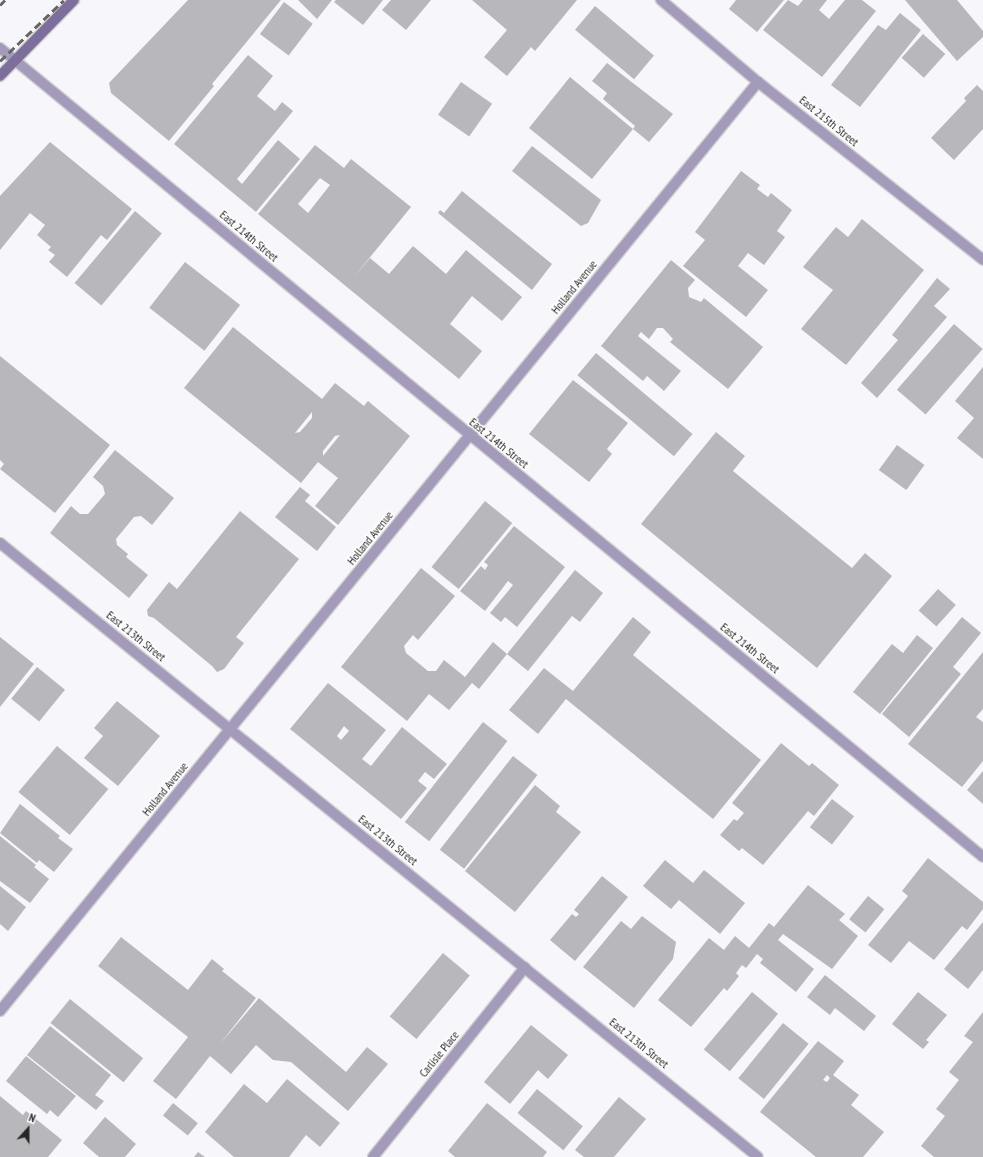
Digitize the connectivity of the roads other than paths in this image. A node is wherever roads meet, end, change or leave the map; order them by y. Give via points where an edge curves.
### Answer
1 (74, 0) edge
2 (660, 0) edge
3 (0, 48) edge
4 (15, 60) junction
5 (0, 76) edge
6 (758, 82) junction
7 (983, 260) edge
8 (470, 436) junction
9 (0, 543) edge
10 (230, 730) junction
11 (983, 857) edge
12 (525, 967) junction
13 (0, 1010) edge
14 (374, 1157) edge
15 (758, 1157) edge

1 - 4 main road
2 - 6 street, East 215th Street
3 - 4 street, East 214th Street
4 - 5 main road
4 - 8 street, East 214th Street
6 - 7 street, East 215th Street
6 - 8 street, Holland Avenue
8 - 10 street, Holland Avenue
8 - 11 street, East 214th Street
9 - 10 street, East 213th Street
10 - 12 street, East 213th Street
10 - 13 street, Holland Avenue
12 - 14 street, Carlisle Place
12 - 15 street, East 213th Street

